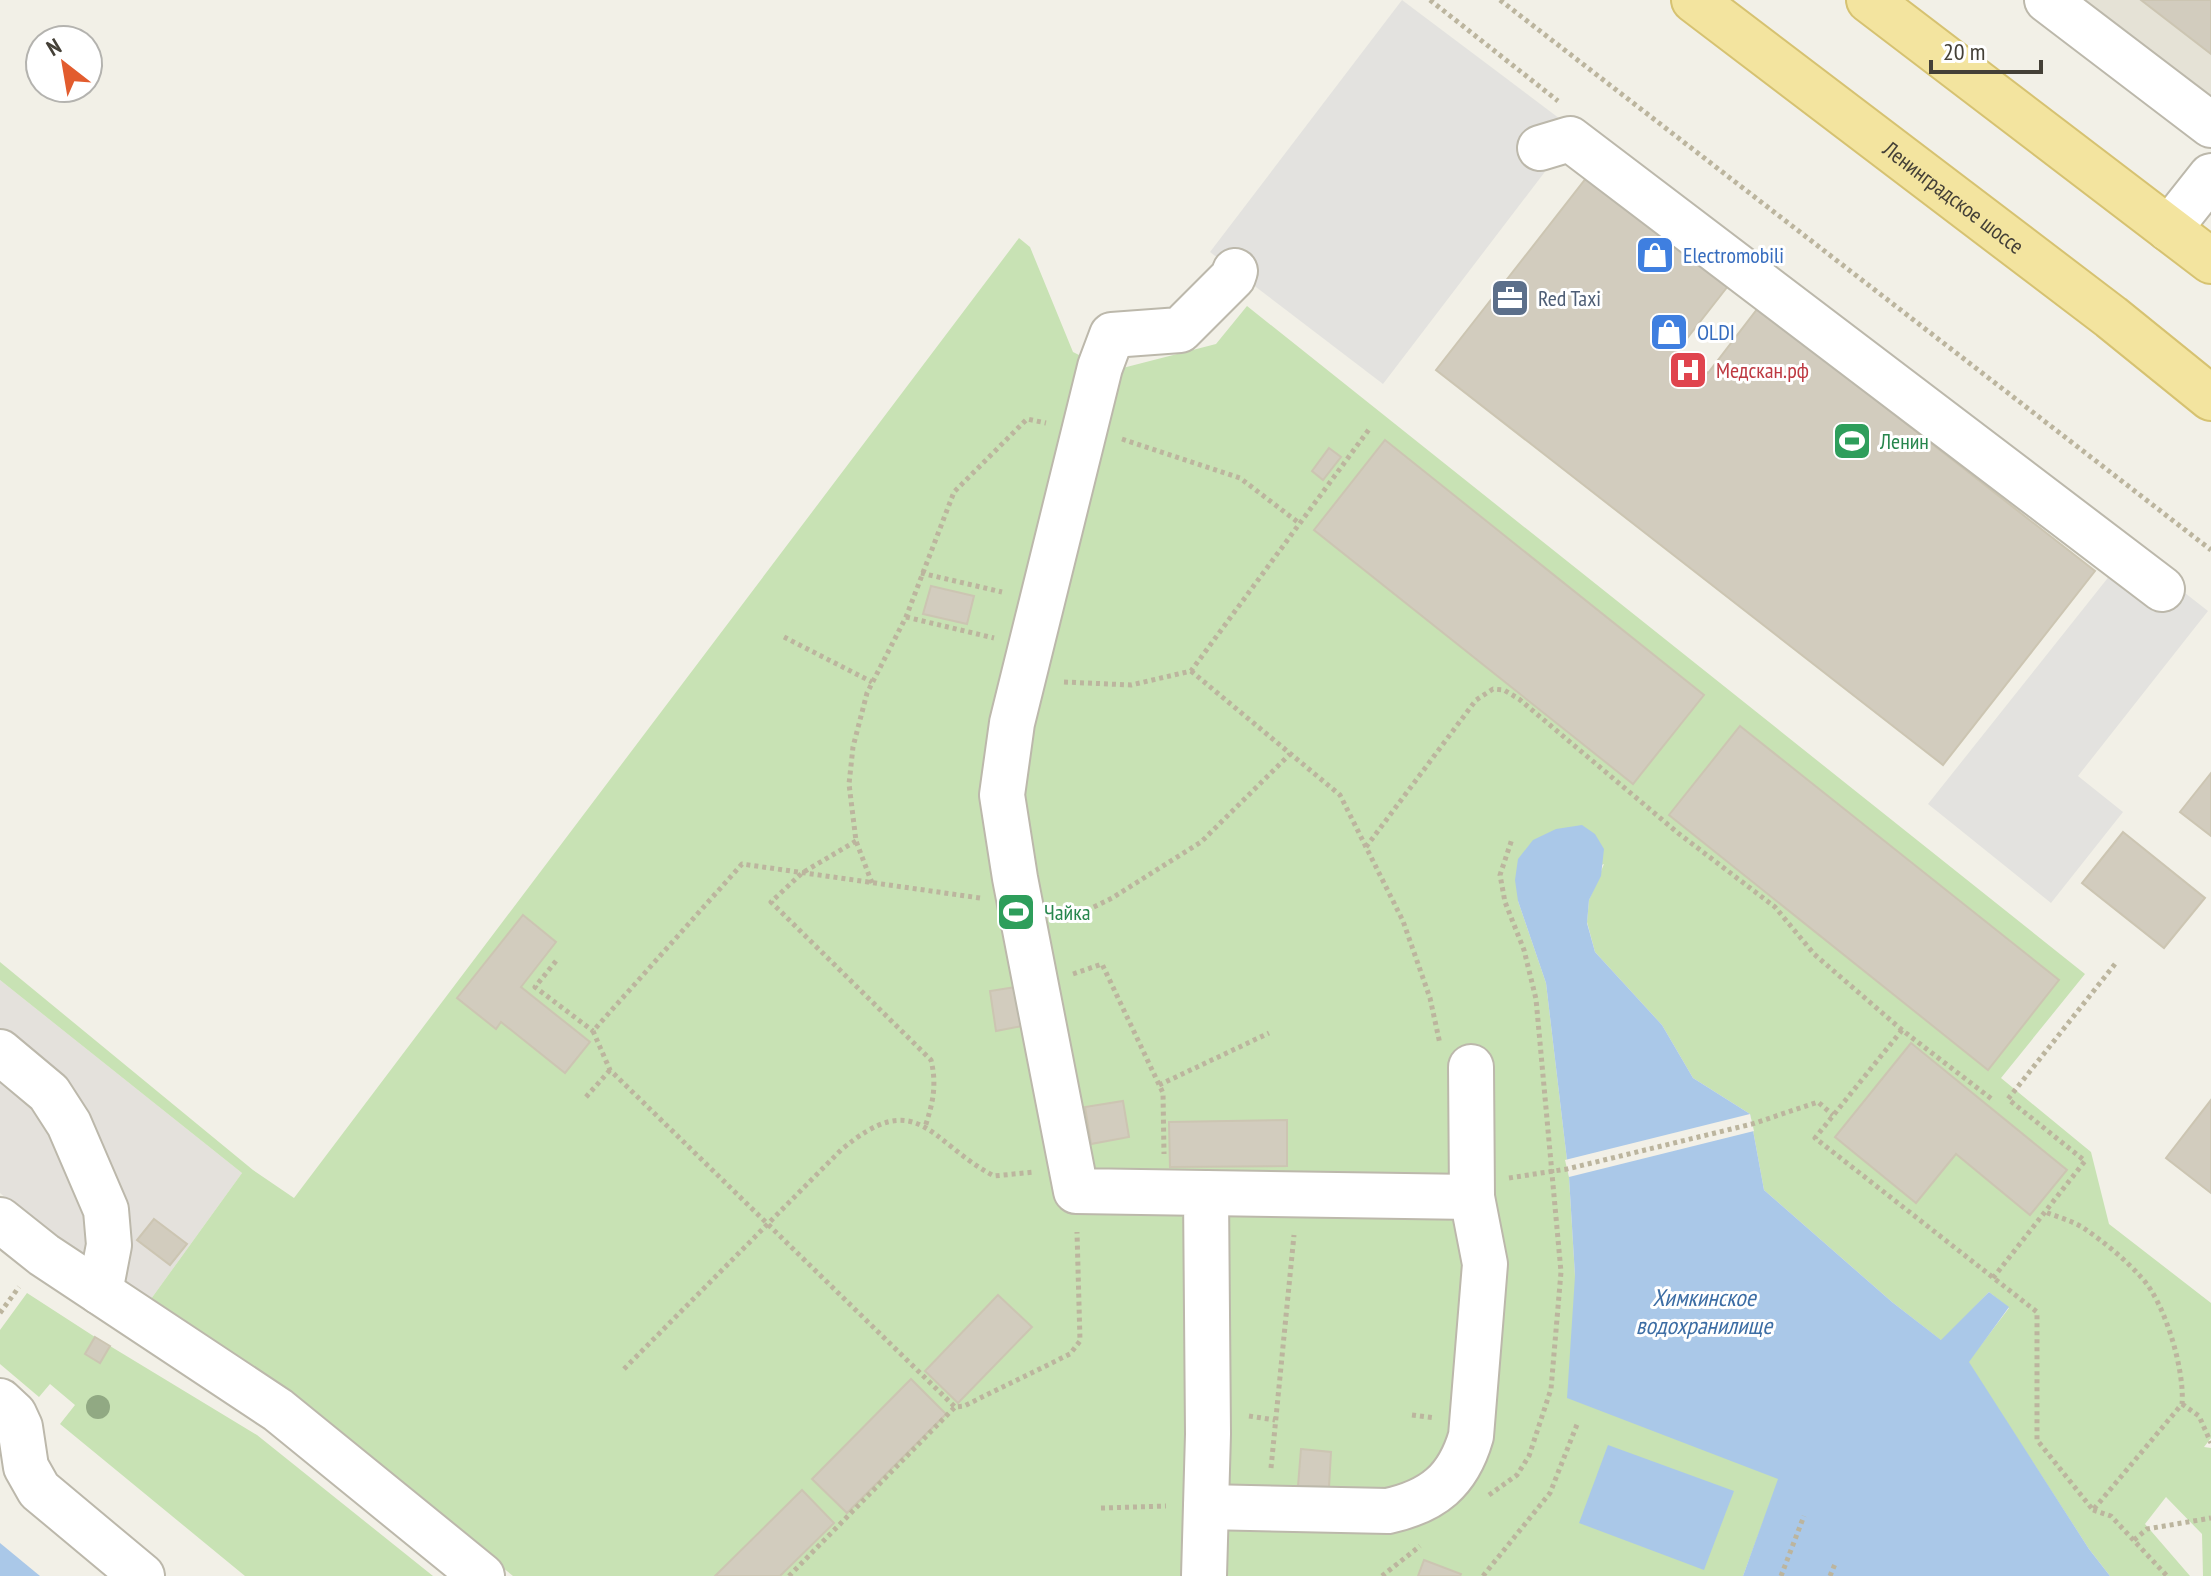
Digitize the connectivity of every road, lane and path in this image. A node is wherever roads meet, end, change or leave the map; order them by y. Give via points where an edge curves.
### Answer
1 (1500, 0) edge
2 (1694, 0) edge
3 (1869, 0) edge
4 (2047, 0) edge
5 (2211, 125) edge
6 (1540, 148) dead end
7 (2211, 176) edge
8 (2169, 229) junction
9 (2211, 261) edge
10 (1235, 271) dead end
11 (2211, 398) edge
12 (1053, 425) dead end
13 (1370, 428) dead end
14 (1111, 436) dead end
15 (1299, 523) junction
16 (2211, 550) edge
17 (921, 573) junction
18 (2162, 589) dead end
19 (1042, 602) junction
20 (906, 617) junction
21 (784, 637) dead end
22 (1028, 660) junction
23 (1191, 671) junction
24 (872, 682) junction
25 (1290, 754) junction
26 (856, 841) junction
27 (1366, 847) junction
28 (802, 873) junction
29 (872, 883) junction
30 (1023, 918) junction
31 (556, 961) dead end
32 (2115, 964) dead end
33 (1065, 977) dead end
34 (1902, 1030) junction
35 (593, 1031) junction
36 (1269, 1033) dead end
37 (0, 1052) edge
38 (1457, 1060) joint
39 (610, 1070) junction
40 (1159, 1085) junction
41 (586, 1097) dead end
42 (1993, 1100) dead end
43 (1833, 1115) junction
44 (925, 1127) junction
45 (1164, 1162) dead end
46 (1531, 1176) dead end
47 (1074, 1179) junction
48 (1206, 1193) junction
49 (1298, 1194) junction
50 (1472, 1197) junction
51 (2045, 1212) junction
52 (0, 1220) edge
53 (769, 1223) junction
54 (1993, 1278) junction
55 (100, 1292) junction
56 (10, 1299) dead end
57 (0, 1313) edge
58 (624, 1369) dead end
59 (0, 1401) edge
60 (2182, 1404) junction
61 (955, 1407) junction
62 (1578, 1422) dead end
63 (2211, 1443) edge
64 (1191, 1506) junction
65 (1101, 1508) dead end
66 (1267, 1509) junction
67 (2093, 1510) junction
68 (1804, 1516) dead end
69 (2211, 1518) edge
70 (2134, 1540) junction
71 (1835, 1564) dead end
72 (142, 1576) edge
73 (482, 1576) edge
74 (789, 1576) edge
75 (1204, 1576) edge
76 (1483, 1576) edge
77 (1781, 1576) edge
78 (1830, 1576) edge
79 (2167, 1576) edge

1 - 16 path
2 - 11 main road, Ленинградское шоссе
3 - 8 main road
4 - 5 street
6 - 18 street via 1570,139
7 - 8 street
8 - 9 main road
10 - 19 street via 1180,330 1112,335
12 - 17 path via 1027,419 954,492
13 - 15 path
14 - 15 path via 1240,478
15 - 23 path
17 - 19 path
17 - 20 path
19 - 22 street
20 - 22 path
20 - 24 path
21 - 24 path
22 - 23 path via 1083,685 1131,685
22 - 30 street via 1002,795
23 - 25 path
24 - 26 path via 853,747 849,784
25 - 27 path via 1340,795
25 - 30 path via 1201,842 1112,898 1043,932
26 - 28 path
26 - 29 path
27 - 34 path via 1476,700 1493,689 1504,690 1775,907 1814,954
27 - 38 path via 1403,921
28 - 29 path
28 - 35 path via 742,864
28 - 44 path via 771,902 931,1060 934,1101
29 - 30 path
30 - 47 street
31 - 35 path via 535,987
32 - 51 path via 2008,1099 2085,1161
33 - 40 path via 1102,964
34 - 42 path
34 - 43 path
35 - 39 path
36 - 40 path
37 - 55 street via 49,1093 69,1124 106,1210 109,1245
38 - 50 street
39 - 41 path
39 - 53 path
40 - 45 path
43 - 46 path via 1818,1102 1752,1124
43 - 54 path via 1815,1138
44 - 47 path via 994,1176
44 - 53 path via 893,1120 862,1132
47 - 48 street
47 - 61 path via 1080,1341 1070,1354
48 - 49 street
48 - 64 street
49 - 50 street
49 - 66 path
50 - 66 street via 1485,1264 1471,1436 1464,1458 1445,1484 1416,1505 1388,1511
51 - 54 path
51 - 60 path via 2083,1228 2143,1279 2179,1361
52 - 55 street
53 - 58 path
53 - 61 path
54 - 67 path via 2037,1312 2037,1440
55 - 73 street via 278,1410
56 - 57 path
59 - 72 street via 20,1427 26,1467 39,1490
60 - 63 path via 2199,1416
60 - 67 path
61 - 74 path
62 - 76 path via 1550,1493
64 - 65 path
64 - 66 street
64 - 75 street
67 - 70 path via 2111,1516
68 - 77 path
69 - 70 path via 2147,1529
70 - 79 path
71 - 78 path

